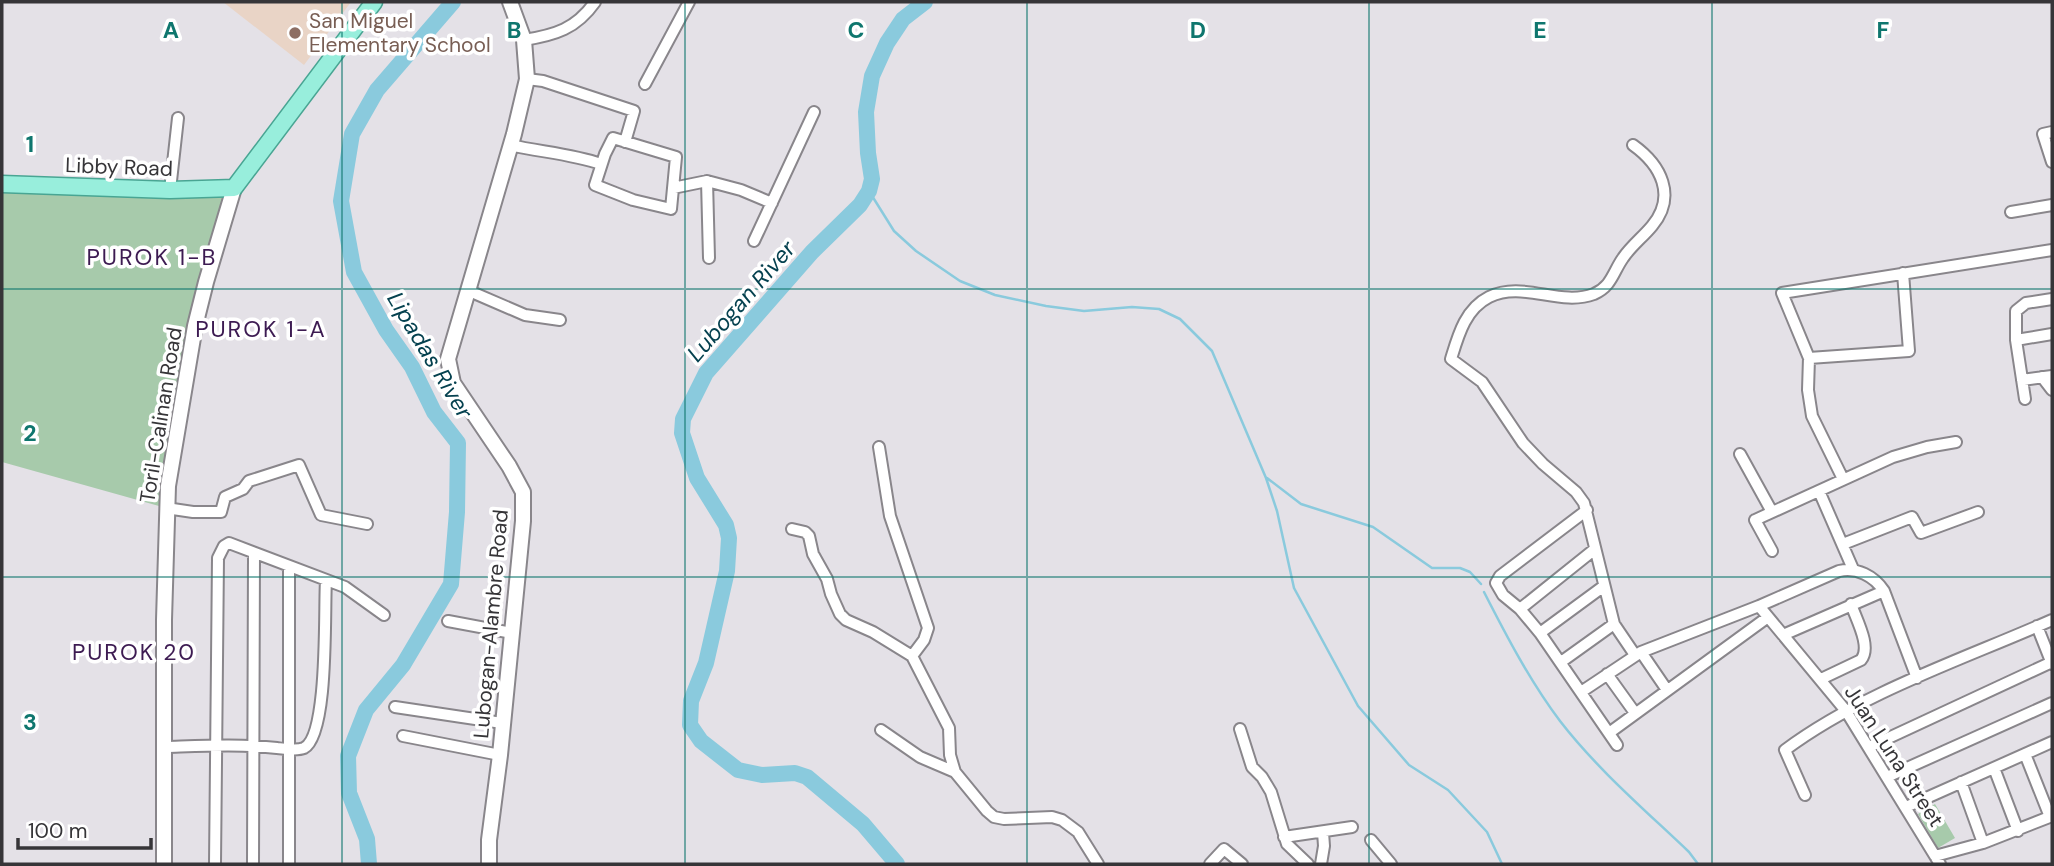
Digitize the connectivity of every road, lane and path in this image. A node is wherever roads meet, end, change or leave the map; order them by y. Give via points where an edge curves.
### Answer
1 (374, 2) edge
2 (510, 2) edge
3 (595, 2) edge
4 (689, 2) edge
5 (524, 40) junction
6 (527, 79) junction
7 (645, 84) dead end
8 (814, 112) dead end
9 (178, 118) dead end
10 (2052, 132) edge
11 (625, 142) junction
12 (510, 145) junction
13 (1633, 145) dead end
14 (2052, 162) edge
15 (601, 164) junction
16 (707, 181) junction
17 (2, 184) edge
18 (234, 188) junction
19 (673, 188) junction
20 (170, 190) junction
21 (772, 203) junction
22 (2052, 205) edge
23 (2011, 212) dead end
24 (754, 241) dead end
25 (2052, 250) edge
26 (709, 258) dead end
27 (1903, 273) junction
28 (467, 290) junction
29 (2052, 299) edge
30 (560, 320) dead end
31 (2052, 334) edge
32 (2016, 340) junction
33 (1809, 358) junction
34 (2047, 377) edge
35 (2022, 380) junction
36 (2052, 390) edge
37 (2025, 399) dead end
38 (1956, 442) dead end
39 (879, 447) dead end
40 (1740, 454) dead end
41 (1843, 479) junction
42 (1819, 491) junction
43 (166, 508) junction
44 (1587, 510) junction
45 (1772, 512) junction
46 (1978, 512) dead end
47 (367, 524) dead end
48 (792, 529) dead end
49 (1843, 544) junction
50 (1595, 549) junction
51 (1772, 551) dead end
52 (254, 553) junction
53 (289, 566) junction
54 (1853, 569) junction
55 (326, 580) junction
56 (1604, 586) junction
57 (1884, 591) junction
58 (1851, 604) junction
59 (1759, 606) junction
60 (1520, 609) junction
61 (384, 615) dead end
62 (1768, 617) junction
63 (2052, 620) edge
64 (448, 621) dead end
65 (1614, 624) junction
66 (2037, 626) junction
67 (1540, 633) junction
68 (512, 634) junction
69 (1783, 635) junction
70 (1638, 653) junction
71 (912, 656) junction
72 (1561, 662) junction
73 (2052, 663) edge
74 (1607, 674) junction
75 (1917, 678) junction
76 (1821, 679) junction
77 (1667, 690) junction
78 (1581, 692) junction
79 (2052, 703) edge
80 (395, 707) dead end
81 (1846, 711) junction
82 (1635, 713) junction
83 (502, 723) junction
84 (1240, 729) dead end
85 (881, 730) dead end
86 (1609, 733) junction
87 (403, 736) dead end
88 (2052, 742) edge
89 (216, 745) junction
90 (1617, 745) dead end
91 (254, 746) junction
92 (165, 747) junction
93 (1870, 747) junction
94 (289, 749) junction
95 (2025, 754) junction
96 (500, 755) junction
97 (1994, 768) junction
98 (955, 772) junction
99 (1887, 777) junction
100 (1961, 782) junction
101 (1805, 795) dead end
102 (1906, 807) junction
103 (2051, 817) edge
104 (1352, 827) dead end
105 (1323, 831) junction
106 (2018, 831) junction
107 (1284, 837) junction
108 (1371, 840) dead end
109 (1983, 842) junction
110 (1937, 860) edge
111 (164, 864) edge
112 (215, 864) edge
113 (253, 864) edge
114 (289, 864) edge
115 (489, 864) edge
116 (1098, 864) edge
117 (1210, 864) edge
118 (1242, 864) edge
119 (1308, 864) edge
120 (1321, 864) edge
121 (1391, 864) edge

1 - 18 main road
2 - 5 street, Lubogan-Alambre Road
3 - 5 street via 569,28
4 - 7 street
5 - 6 street, Lubogan-Alambre Road
6 - 11 street via 634,111
6 - 12 street, Lubogan-Alambre Road
8 - 21 street
9 - 20 street
10 - 14 street via 2043,134
11 - 15 street via 613,138
11 - 19 street via 676,157
12 - 15 street
12 - 28 street, Lubogan-Alambre Road
13 - 44 street via 1658,167 1664,196 1653,225 1621,260 1611,282 1576,298 1522,291 1488,298 1464,322 1451,359 1482,382 1523,443 1576,492
15 - 19 street via 594,186 616,194 671,209
16 - 19 street
16 - 21 street
16 - 26 street
17 - 20 main road, Libby Road
18 - 20 main road, Libby Road
18 - 43 street, Toril-Calinan Road via 195,326
21 - 24 street
22 - 23 street
25 - 27 street
27 - 33 street via 1909,351
27 - 33 street via 1782,293
28 - 30 street via 525,315
28 - 68 street, Lubogan-Alambre Road via 450,347 449,372 523,492
29 - 32 street via 2018,307
31 - 32 street
32 - 35 street
33 - 41 street via 1809,404
34 - 35 street
34 - 36 street
35 - 37 street
38 - 41 street via 1908,451
39 - 71 street via 890,516 928,628
40 - 45 street
41 - 42 street
42 - 45 street
42 - 49 street
43 - 47 street via 221,512 225,497 249,481 299,465 321,515
43 - 92 street, Toril-Calinan Road
44 - 50 street
44 - 60 street via 1497,580 1497,589
45 - 51 street via 1755,520
46 - 49 street via 1921,533 1912,517
48 - 71 street via 809,536 813,554 846,620
49 - 54 street
50 - 56 street
50 - 60 street
52 - 53 street
52 - 89 street via 229,543 218,558
52 - 91 street
53 - 55 street
53 - 94 street
54 - 57 street via 1875,580
54 - 59 street
55 - 61 street via 345,587
55 - 94 street via 322,701 307,745
56 - 65 street
56 - 67 street
57 - 58 street
57 - 75 street
58 - 69 street
58 - 76 street via 1865,654
59 - 62 street, Juan Luna Street
59 - 70 street
60 - 67 street
62 - 69 street, Juan Luna Street
62 - 77 street
63 - 66 street
64 - 68 street
65 - 70 street
65 - 72 street
66 - 73 street
66 - 75 street
67 - 72 street
68 - 83 street, Lubogan-Alambre Road
69 - 76 street, Juan Luna Street
70 - 74 street
70 - 77 street
71 - 98 street via 948,728
72 - 78 street
73 - 93 street
74 - 78 street
74 - 82 street
75 - 81 street
76 - 81 street, Juan Luna Street
77 - 82 street
78 - 86 street
79 - 99 street
80 - 83 street
81 - 93 street, Juan Luna Street
81 - 101 street via 1784,750
82 - 86 street
83 - 96 street, Lubogan-Alambre Road
84 - 107 street via 1252,767 1270,792
85 - 98 street via 920,757
86 - 90 street
87 - 96 street
88 - 95 street
89 - 91 street
89 - 92 street
89 - 112 street
91 - 94 street
91 - 113 street
92 - 111 street, Toril-Calinan Road
93 - 99 street, Juan Luna Street
94 - 114 street
95 - 97 street
95 - 103 street
96 - 115 street, Lubogan-Alambre Road
97 - 100 street
97 - 106 street
98 - 116 street via 994,817 1052,817 1071,824
99 - 102 street, Juan Luna Street
100 - 102 street
100 - 109 street
102 - 110 street, Juan Luna Street
103 - 106 street
104 - 105 street
105 - 107 street
105 - 120 street
106 - 109 street
107 - 119 street
108 - 121 street
109 - 110 street
117 - 118 street via 1224,849

